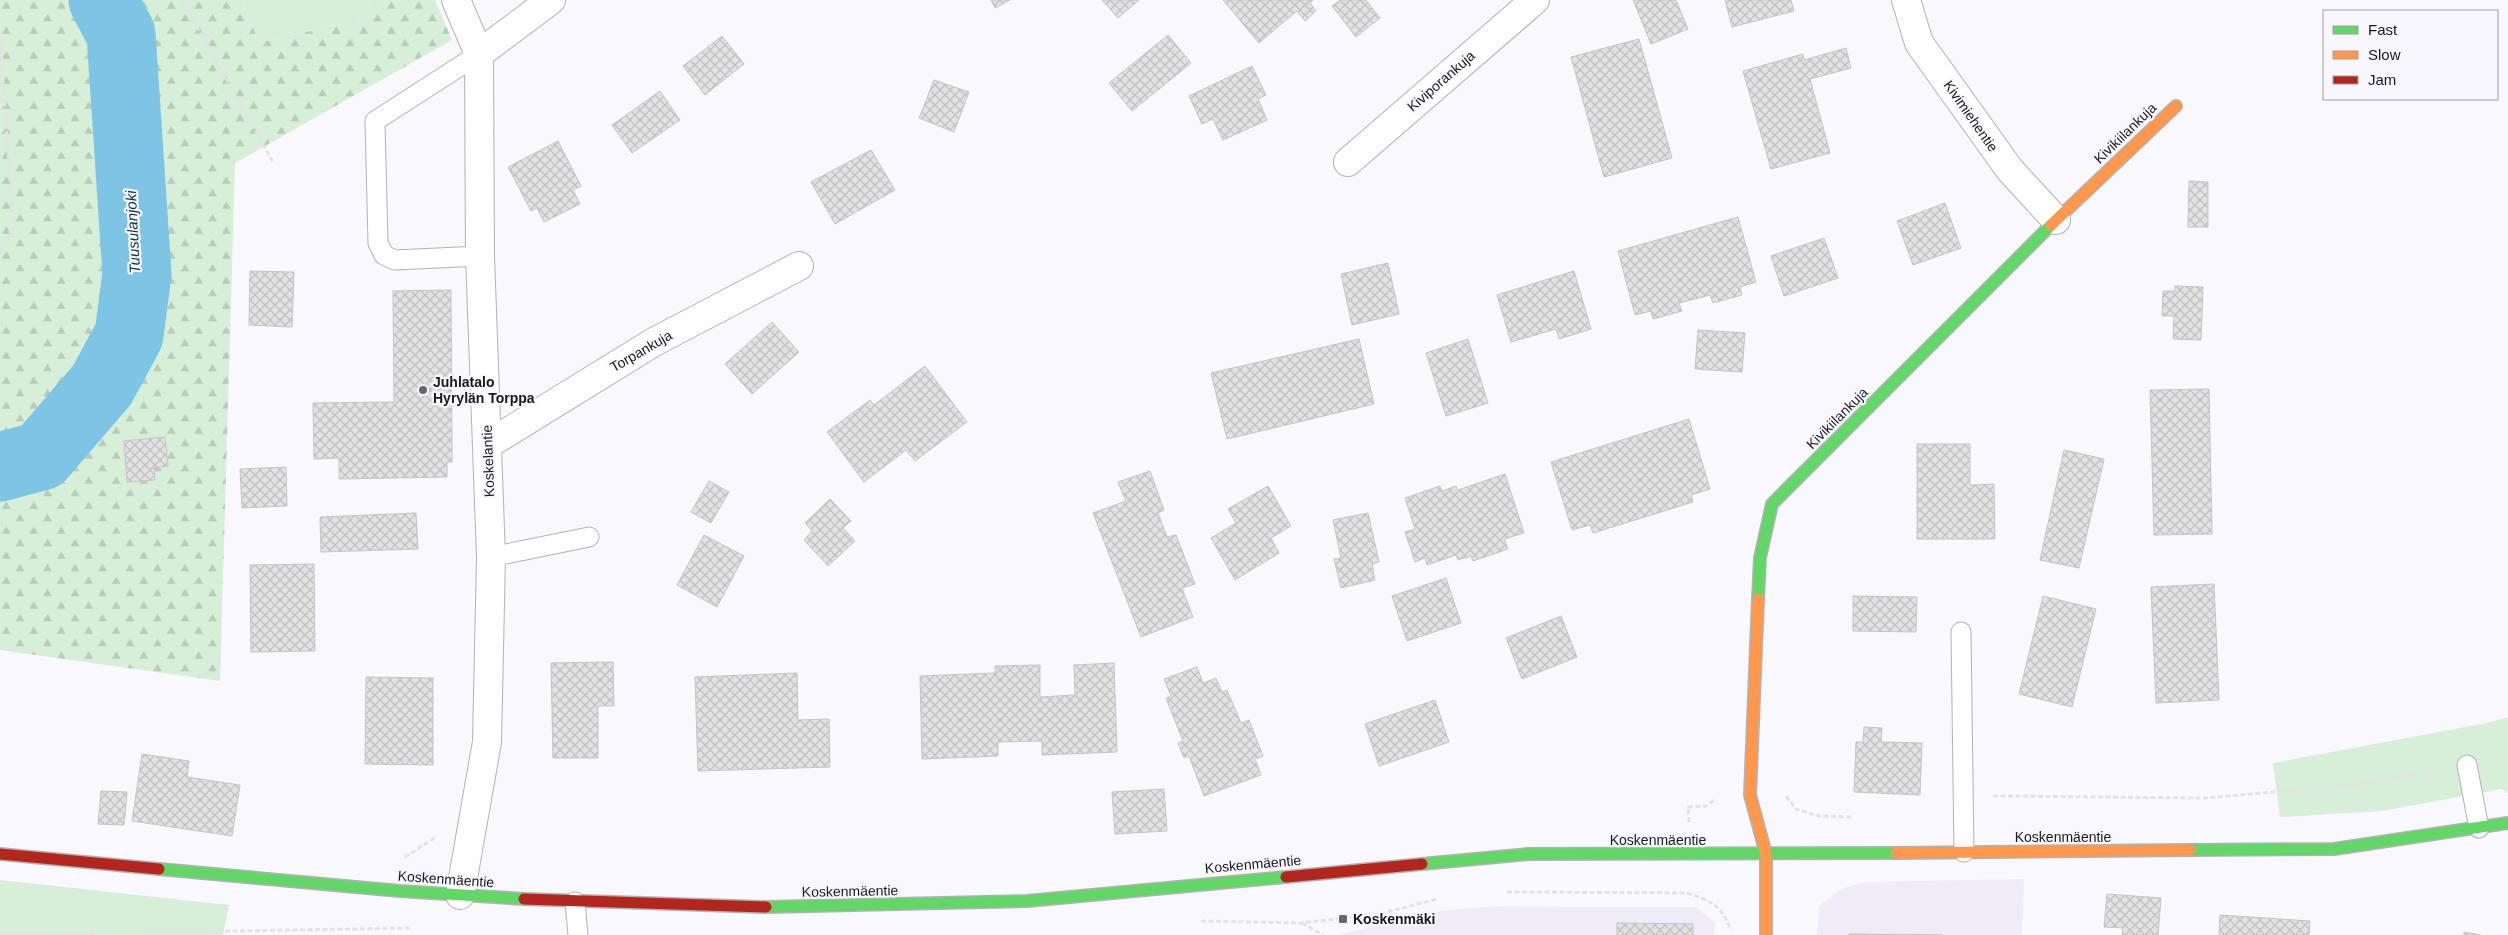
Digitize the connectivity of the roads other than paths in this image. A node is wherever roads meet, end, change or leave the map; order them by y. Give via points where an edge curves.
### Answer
1 (456, 0) edge
2 (551, 0) edge
3 (1535, 0) edge
4 (1906, 0) edge
5 (479, 54) junction
6 (2176, 106) dead end
7 (1348, 162) dead end
8 (2056, 220) junction
9 (480, 256) junction
10 (799, 266) dead end
11 (487, 445) junction
12 (589, 537) dead end
13 (491, 557) junction
14 (1961, 632) dead end
15 (2467, 765) road end
16 (2508, 823) edge
17 (2478, 828) junction
18 (1964, 852) junction
19 (0, 854) edge
20 (1766, 854) junction
21 (460, 895) junction
22 (576, 902) junction
23 (578, 935) edge
24 (1766, 935) edge

1 - 5 street, Koskelantie
2 - 5 street
3 - 7 street, Kiviporankuja
4 - 8 street, Kivimiehentie via 1919,43 2010,170
5 - 9 street, Koskelantie
5 - 9 lane via 375,121 378,243 384,255 395,260
6 - 8 street, Kivikiilankuja
8 - 20 street, Kivikiilankuja via 1772,504 1760,558 1750,795
9 - 11 street, Koskelantie
10 - 11 street, Torpankuja via 654,342
11 - 13 street, Koskelantie
12 - 13 lane
13 - 21 street, Koskelantie via 487,742
14 - 18 lane
15 - 17 lane
16 - 17 street, Koskenmäentie
17 - 18 street, Koskenmäentie via 2334,848
18 - 20 street, Koskenmäentie
19 - 21 street, Koskenmäentie
20 - 22 street, Koskenmäentie via 1528,854 1027,901 774,907
20 - 24 street, Kivikiilankuja
21 - 22 street, Koskenmäentie
22 - 23 lane

